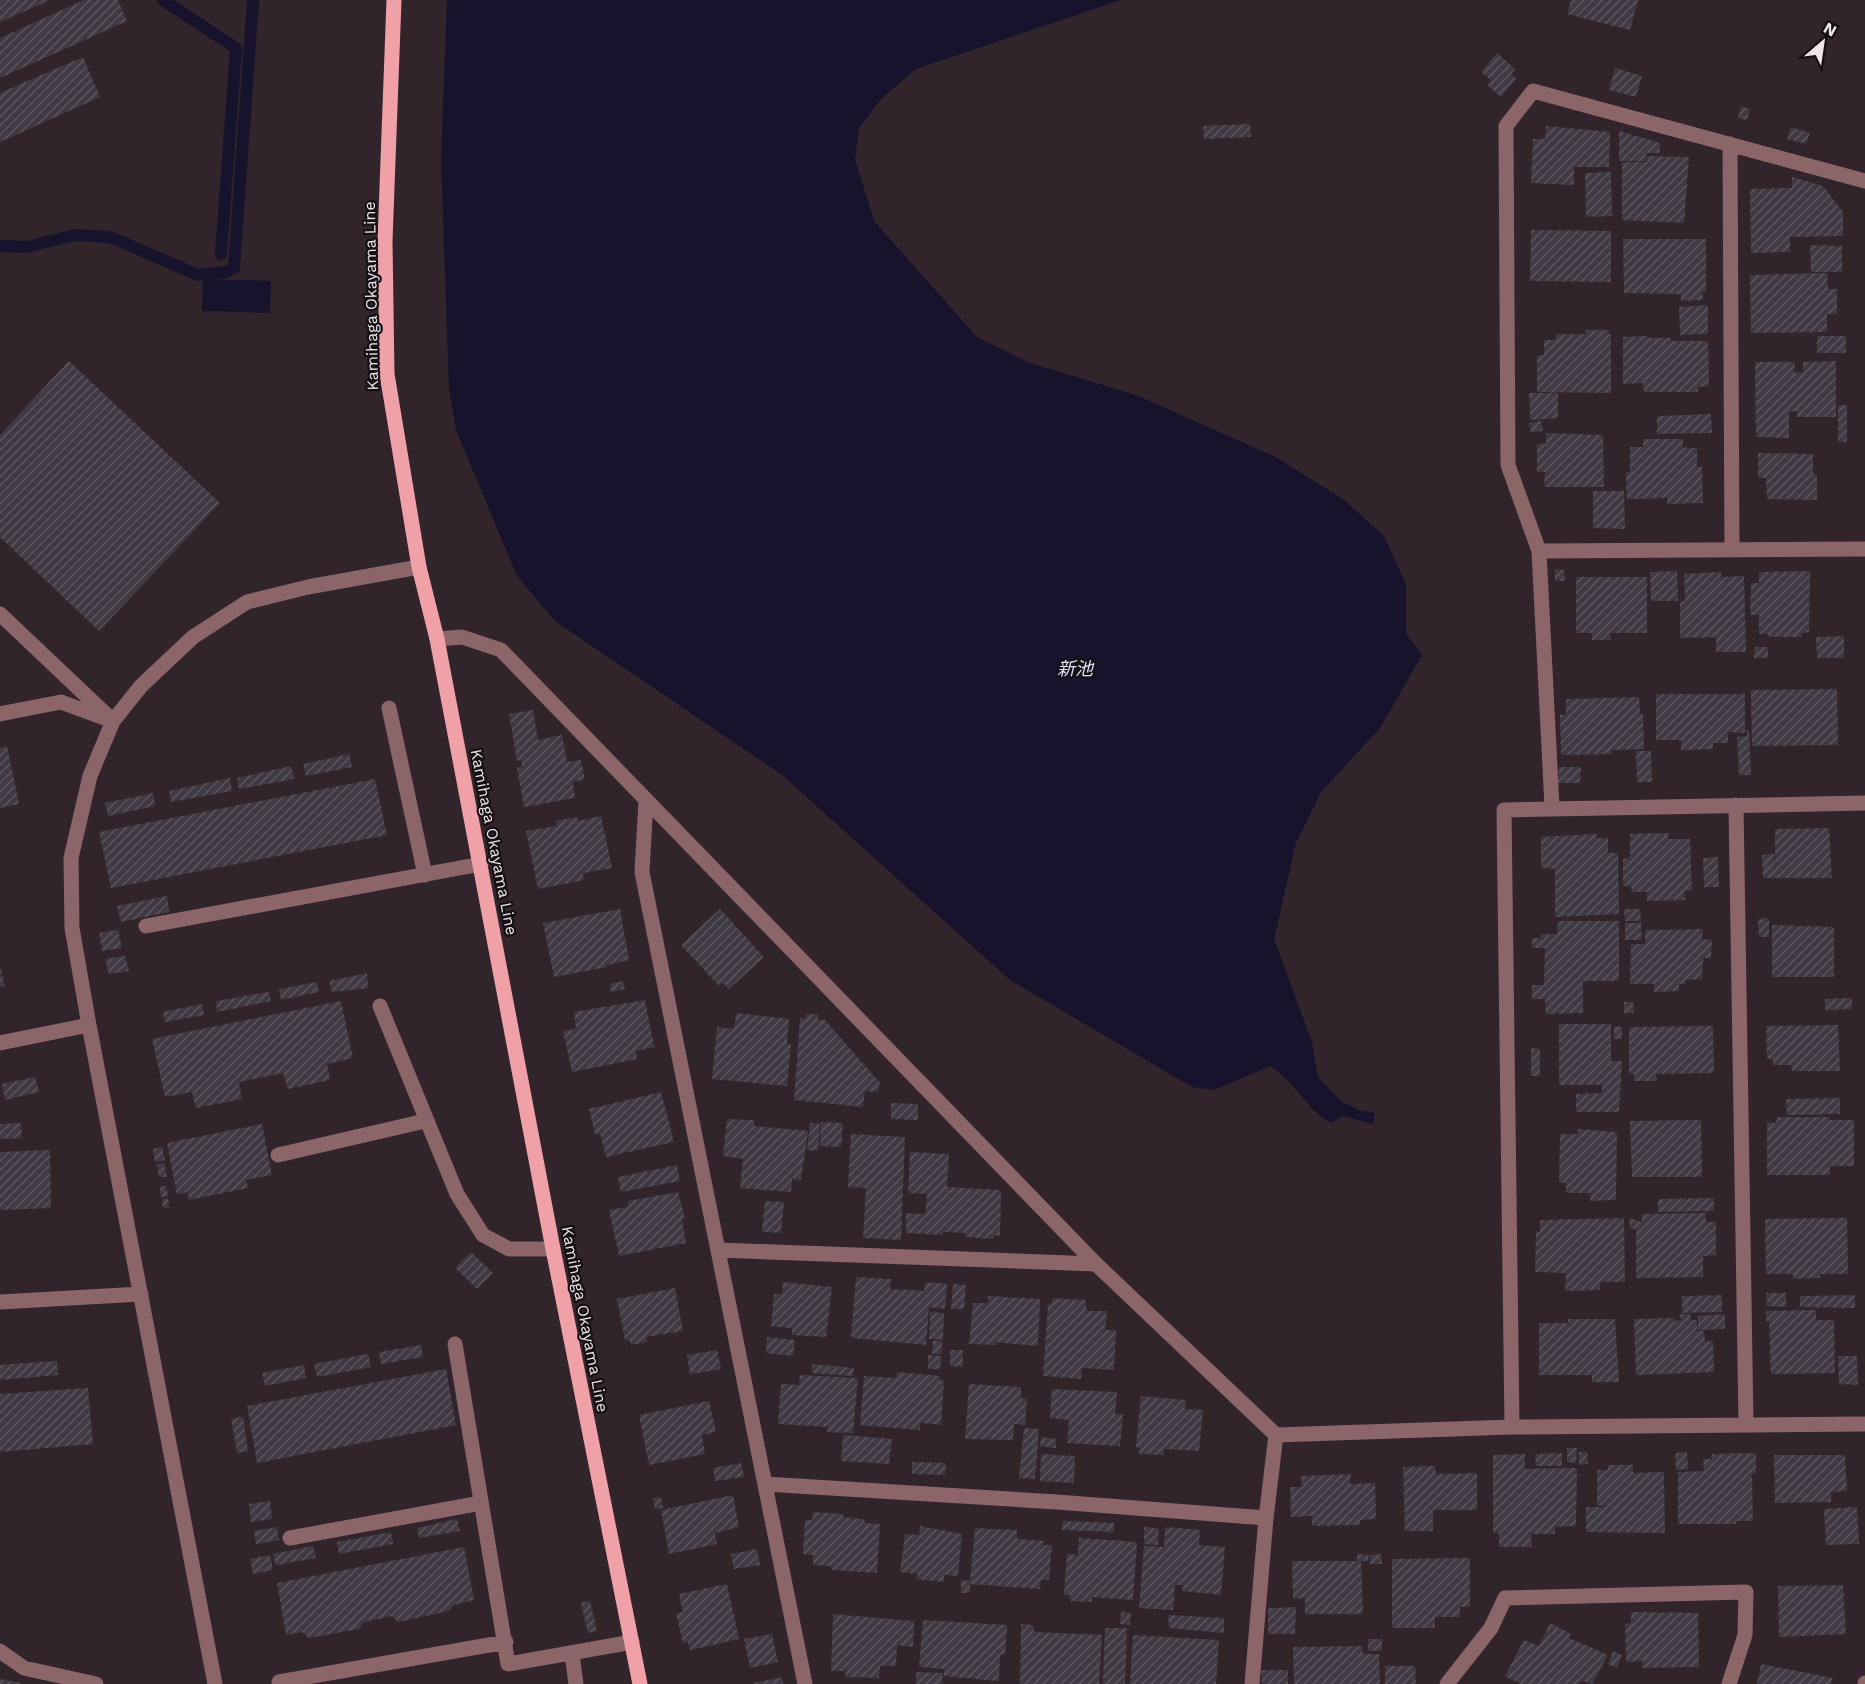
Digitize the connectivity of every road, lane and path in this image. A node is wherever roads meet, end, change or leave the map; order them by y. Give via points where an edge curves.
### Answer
1 (394, 0) edge
2 (1730, 144) junction
3 (1865, 181) edge
4 (1865, 549) edge
5 (1732, 550) junction
6 (1539, 551) junction
7 (419, 567) junction
8 (0, 614) edge
9 (437, 639) junction
10 (389, 708) dead end
11 (0, 714) edge
12 (113, 721) junction
13 (646, 801) junction
14 (1865, 803) edge
15 (1736, 805) junction
16 (1552, 807) junction
17 (481, 864) junction
18 (425, 875) junction
19 (146, 926) dead end
20 (380, 1006) dead end
21 (89, 1025) junction
22 (0, 1043) edge
23 (426, 1121) junction
24 (278, 1155) dead end
25 (553, 1249) junction
26 (718, 1250) junction
27 (1096, 1264) junction
28 (141, 1294) junction
29 (0, 1302) edge
30 (455, 1344) dead end
31 (1746, 1423) junction
32 (1865, 1424) edge
33 (1512, 1427) junction
34 (1276, 1435) junction
35 (765, 1484) junction
36 (481, 1503) junction
37 (1266, 1518) junction
38 (290, 1538) dead end
39 (506, 1642) junction
40 (632, 1642) junction
41 (0, 1651) edge
42 (572, 1654) junction
43 (279, 1682) dead end
44 (96, 1684) edge
45 (215, 1684) edge
46 (576, 1684) edge
47 (640, 1684) edge
48 (805, 1684) edge
49 (1252, 1684) edge
50 (1448, 1684) edge
51 (1729, 1684) edge

1 - 7 main road, Kamihaga Okayama Line via 385,241 387,374
2 - 3 street
2 - 5 street
2 - 6 street via 1533,91 1506,126 1508,465
4 - 5 street
5 - 6 street
6 - 16 street
7 - 9 main road, Kamihaga Okayama Line
7 - 12 street via 247,602 193,637 141,686
8 - 12 street
9 - 13 street via 462,637 501,650
9 - 17 main road, Kamihaga Okayama Line
10 - 18 street
11 - 12 street via 61,702
12 - 21 street via 90,776 71,858 72,928
13 - 26 street via 642,872
13 - 27 street
14 - 15 street
15 - 16 street
15 - 31 street
16 - 33 street via 1504,810
17 - 18 street
17 - 25 main road, Kamihaga Okayama Line
18 - 19 street
20 - 23 street
21 - 22 street
21 - 28 street
23 - 24 street
23 - 25 street via 457,1194 483,1235 509,1249
25 - 40 main road, Kamihaga Okayama Line
26 - 27 street
26 - 35 street
27 - 34 street
28 - 29 street
28 - 45 street
30 - 36 street
31 - 32 street
31 - 33 street
33 - 34 street
34 - 37 street
35 - 37 street
35 - 48 street
36 - 38 street
36 - 39 street
37 - 49 street
39 - 42 street via 508,1664
39 - 43 street
40 - 42 street
40 - 47 main road, Kamihaga Okayama Line
41 - 44 street via 24,1668
42 - 46 street
50 - 51 street via 1491,1628 1505,1598 1746,1592 1745,1635

